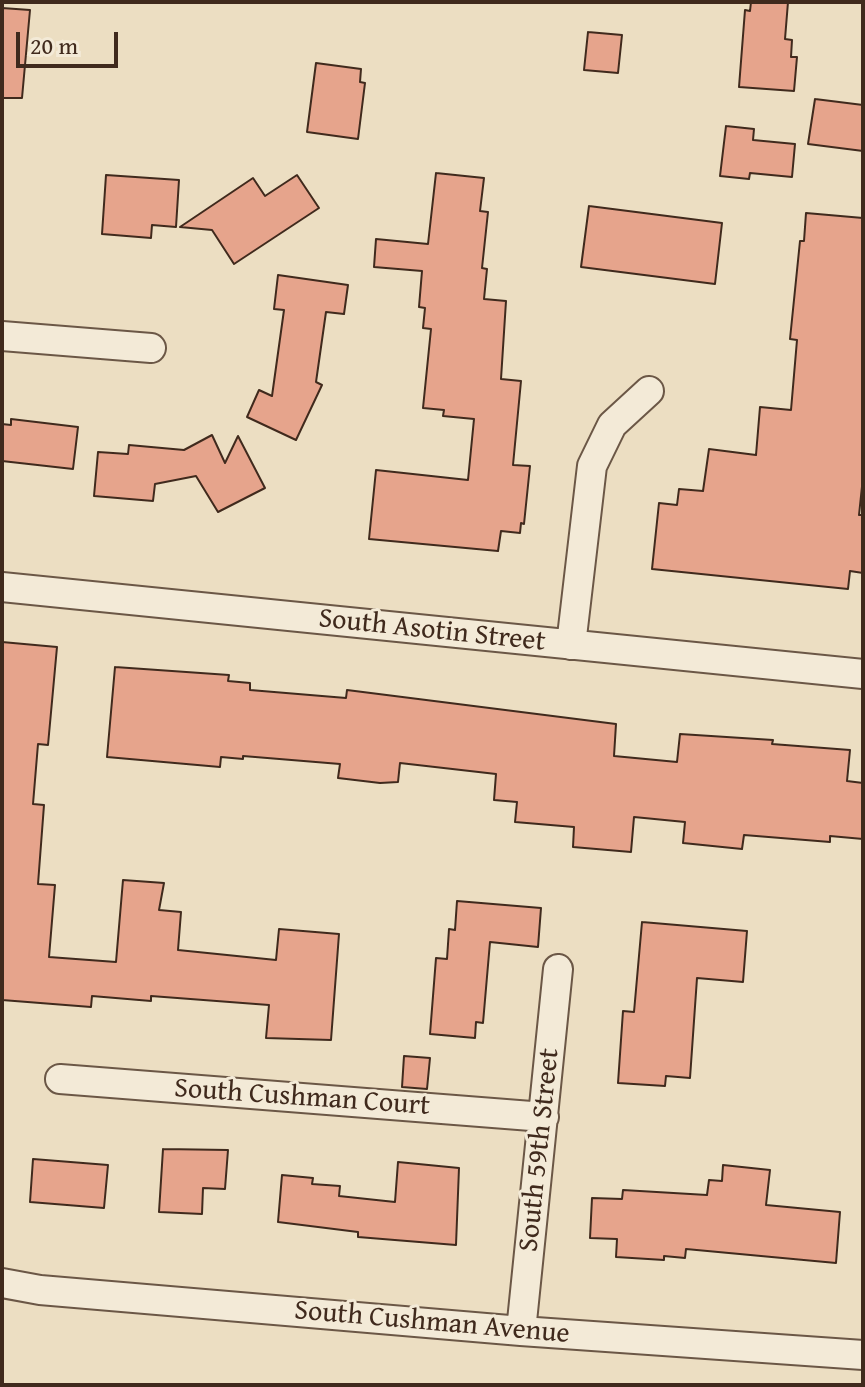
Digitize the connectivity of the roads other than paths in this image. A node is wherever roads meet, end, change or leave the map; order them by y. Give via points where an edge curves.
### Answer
1 (2, 336) edge
2 (151, 348) dead end
3 (649, 391) dead end
4 (2, 587) edge
5 (571, 645) junction
6 (863, 674) edge
7 (558, 969) dead end
8 (60, 1079) dead end
9 (544, 1117) junction
10 (2, 1283) edge
11 (521, 1331) junction
12 (863, 1355) edge

1 - 2 street
3 - 5 street via 612,425 592,466
4 - 5 street, South Asotin Street
5 - 6 street, South Asotin Street
7 - 9 street, South 59th Street
8 - 9 street, South Cushman Court
9 - 11 street, South 59th Street
10 - 11 street, South Cushman Avenue
11 - 12 street, South Cushman Avenue

